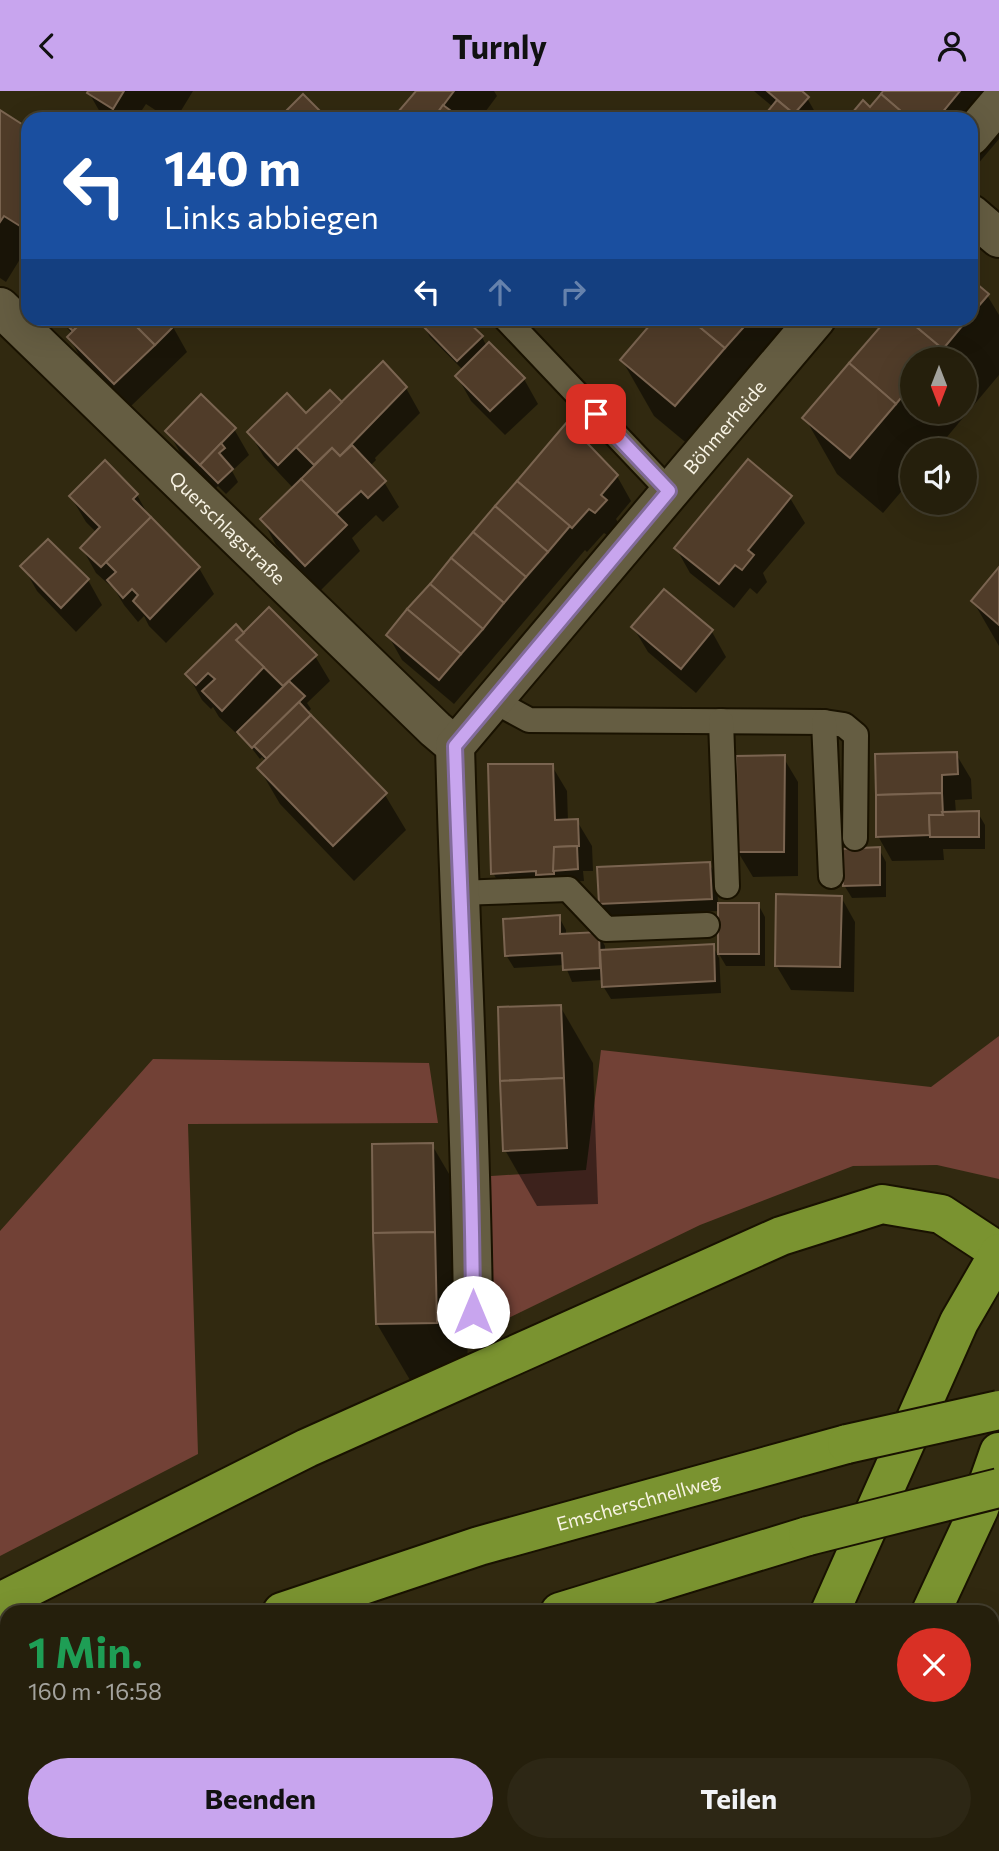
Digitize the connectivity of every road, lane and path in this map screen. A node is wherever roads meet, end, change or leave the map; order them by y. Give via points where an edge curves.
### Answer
1 (999, 103) edge
2 (978, 128) edge
3 (978, 220) edge
4 (999, 238) edge
5 (0, 307) edge
6 (513, 326) edge
7 (810, 326) edge
8 (669, 491) junction
9 (492, 700) junction
10 (722, 721) junction
11 (824, 722) junction
12 (455, 746) junction
13 (855, 838) dead end
14 (831, 876) dead end
15 (727, 886) dead end
16 (459, 893) junction
17 (707, 925) dead end
18 (999, 1252) edge
19 (473, 1312) dead end
20 (999, 1410) edge
21 (999, 1452) edge
22 (999, 1488) edge
23 (0, 1602) edge
24 (303, 1605) edge
25 (583, 1605) edge
26 (833, 1605) edge
27 (934, 1605) edge

1 - 2 street
3 - 4 street
5 - 12 street, Querschlagstraße
6 - 8 lane
7 - 8 street, Böhmerheide
8 - 9 street, Böhmerheide
9 - 10 lane via 529,720
9 - 12 street, Böhmerheide
10 - 11 lane
10 - 15 lane
11 - 13 lane via 844,725 856,735
11 - 14 lane
12 - 16 street
16 - 17 lane via 568,889 607,929
16 - 19 street
18 - 23 highway via 941,1215 882,1204 781,1236 307,1448
18 - 26 highway via 959,1322
20 - 24 highway, Emscherschnellweg, bridge via 847,1444 479,1546
21 - 27 highway via 979,1509
22 - 25 highway, bridge via 808,1536

